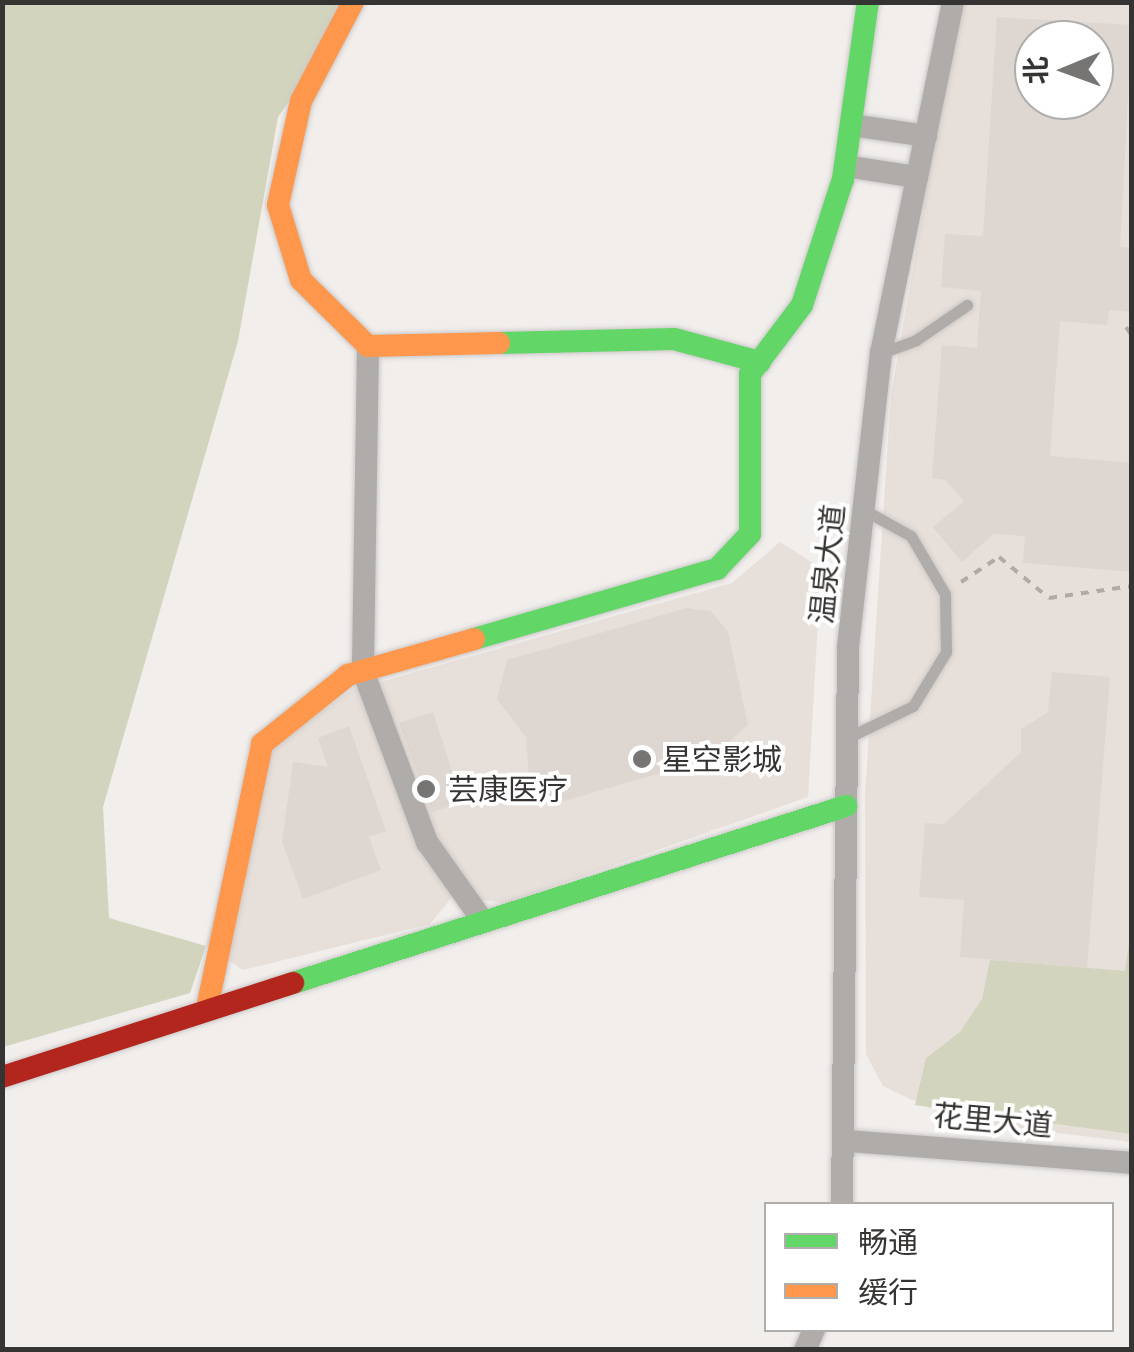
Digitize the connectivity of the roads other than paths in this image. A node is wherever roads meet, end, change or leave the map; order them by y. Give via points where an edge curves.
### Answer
1 (354, 2) edge
2 (868, 2) edge
3 (953, 2) edge
4 (851, 125) junction
5 (926, 136) junction
6 (845, 166) junction
7 (917, 177) junction
8 (967, 304) dead end
9 (368, 346) junction
10 (881, 353) junction
11 (760, 362) junction
12 (864, 510) junction
13 (363, 670) junction
14 (847, 738) junction
15 (846, 806) junction
16 (483, 921) junction
17 (208, 1008) junction
18 (2, 1077) edge
19 (848, 1140) junction
20 (1132, 1164) edge
21 (842, 1202) edge

1 - 9 street via 301,101 278,206 301,280
2 - 4 street
3 - 5 street, 温泉大道
4 - 5 street
4 - 6 street
5 - 7 street, 温泉大道
6 - 7 street
6 - 11 street via 802,305
7 - 10 street, 温泉大道
8 - 10 lane via 916,340
9 - 11 street via 674,340
9 - 13 street
10 - 12 street, 温泉大道
11 - 13 street via 750,374 750,534 717,569
12 - 14 street, 温泉大道
12 - 14 lane via 911,536 945,594 946,652 913,706
13 - 16 street via 427,842
13 - 17 street via 262,744
14 - 15 street, 温泉大道
15 - 16 street
15 - 19 street, 温泉大道
16 - 17 street
17 - 18 street
19 - 20 street, 花里大道
19 - 21 street, 温泉大道

